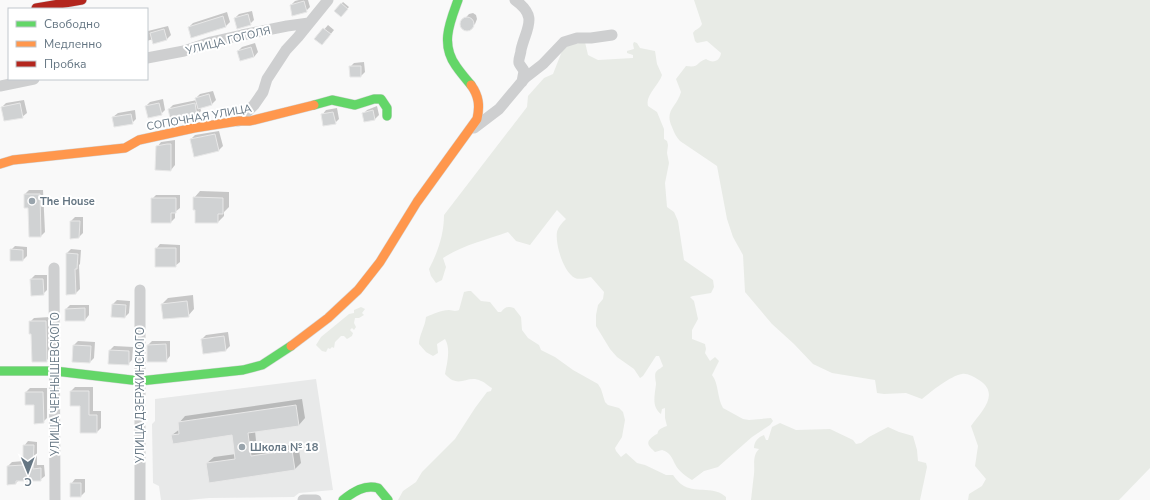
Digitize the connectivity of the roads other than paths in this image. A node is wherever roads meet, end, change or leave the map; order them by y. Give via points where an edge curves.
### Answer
1 (82, 0) edge
2 (458, 0) edge
3 (515, 0) edge
4 (326, 1) edge
5 (36, 8) dead end
6 (309, 23) junction
7 (612, 35) dead end
8 (148, 58) edge
9 (29, 80) edge
10 (522, 82) junction
11 (0, 86) edge
12 (387, 116) dead end
13 (238, 121) junction
14 (464, 138) junction
15 (0, 164) edge
16 (54, 268) dead end
17 (140, 290) dead end
18 (0, 371) edge
19 (55, 371) junction
20 (140, 381) junction
21 (55, 500) edge
22 (140, 500) edge
23 (303, 500) edge
24 (316, 500) edge
25 (343, 500) edge
26 (388, 500) edge

1 - 5 street
2 - 14 street via 449,26 448,47 455,66 476,90 479,103 477,119
3 - 10 street via 526,10 529,18 529,27 519,58 524,71
4 - 6 street
6 - 8 street, УЛИЦА ГОГОЛЯ via 211,42 184,51
6 - 13 street via 267,78 254,105
7 - 10 street via 565,41
9 - 11 street
10 - 14 street via 499,109
12 - 13 street, СОПОЧНАЯ УЛИЦА via 386,105 378,98 353,105 329,100 250,121
13 - 15 street, СОПОЧНАЯ УЛИЦА via 139,140 125,148 13,160
14 - 20 street via 420,197 363,285 341,307 298,341 270,361 251,368
16 - 19 street, УЛИЦА ЧЕРНЫШЕВСКОГО
17 - 20 street, УЛИЦА ДЗЕРЖИНСКОГО
18 - 19 street
19 - 20 street
19 - 21 street, УЛИЦА ЧЕРНЫШЕВСКОГО
20 - 22 street, УЛИЦА ДЗЕРЖИНСКОГО
23 - 24 street
25 - 26 street via 372,486 380,490

